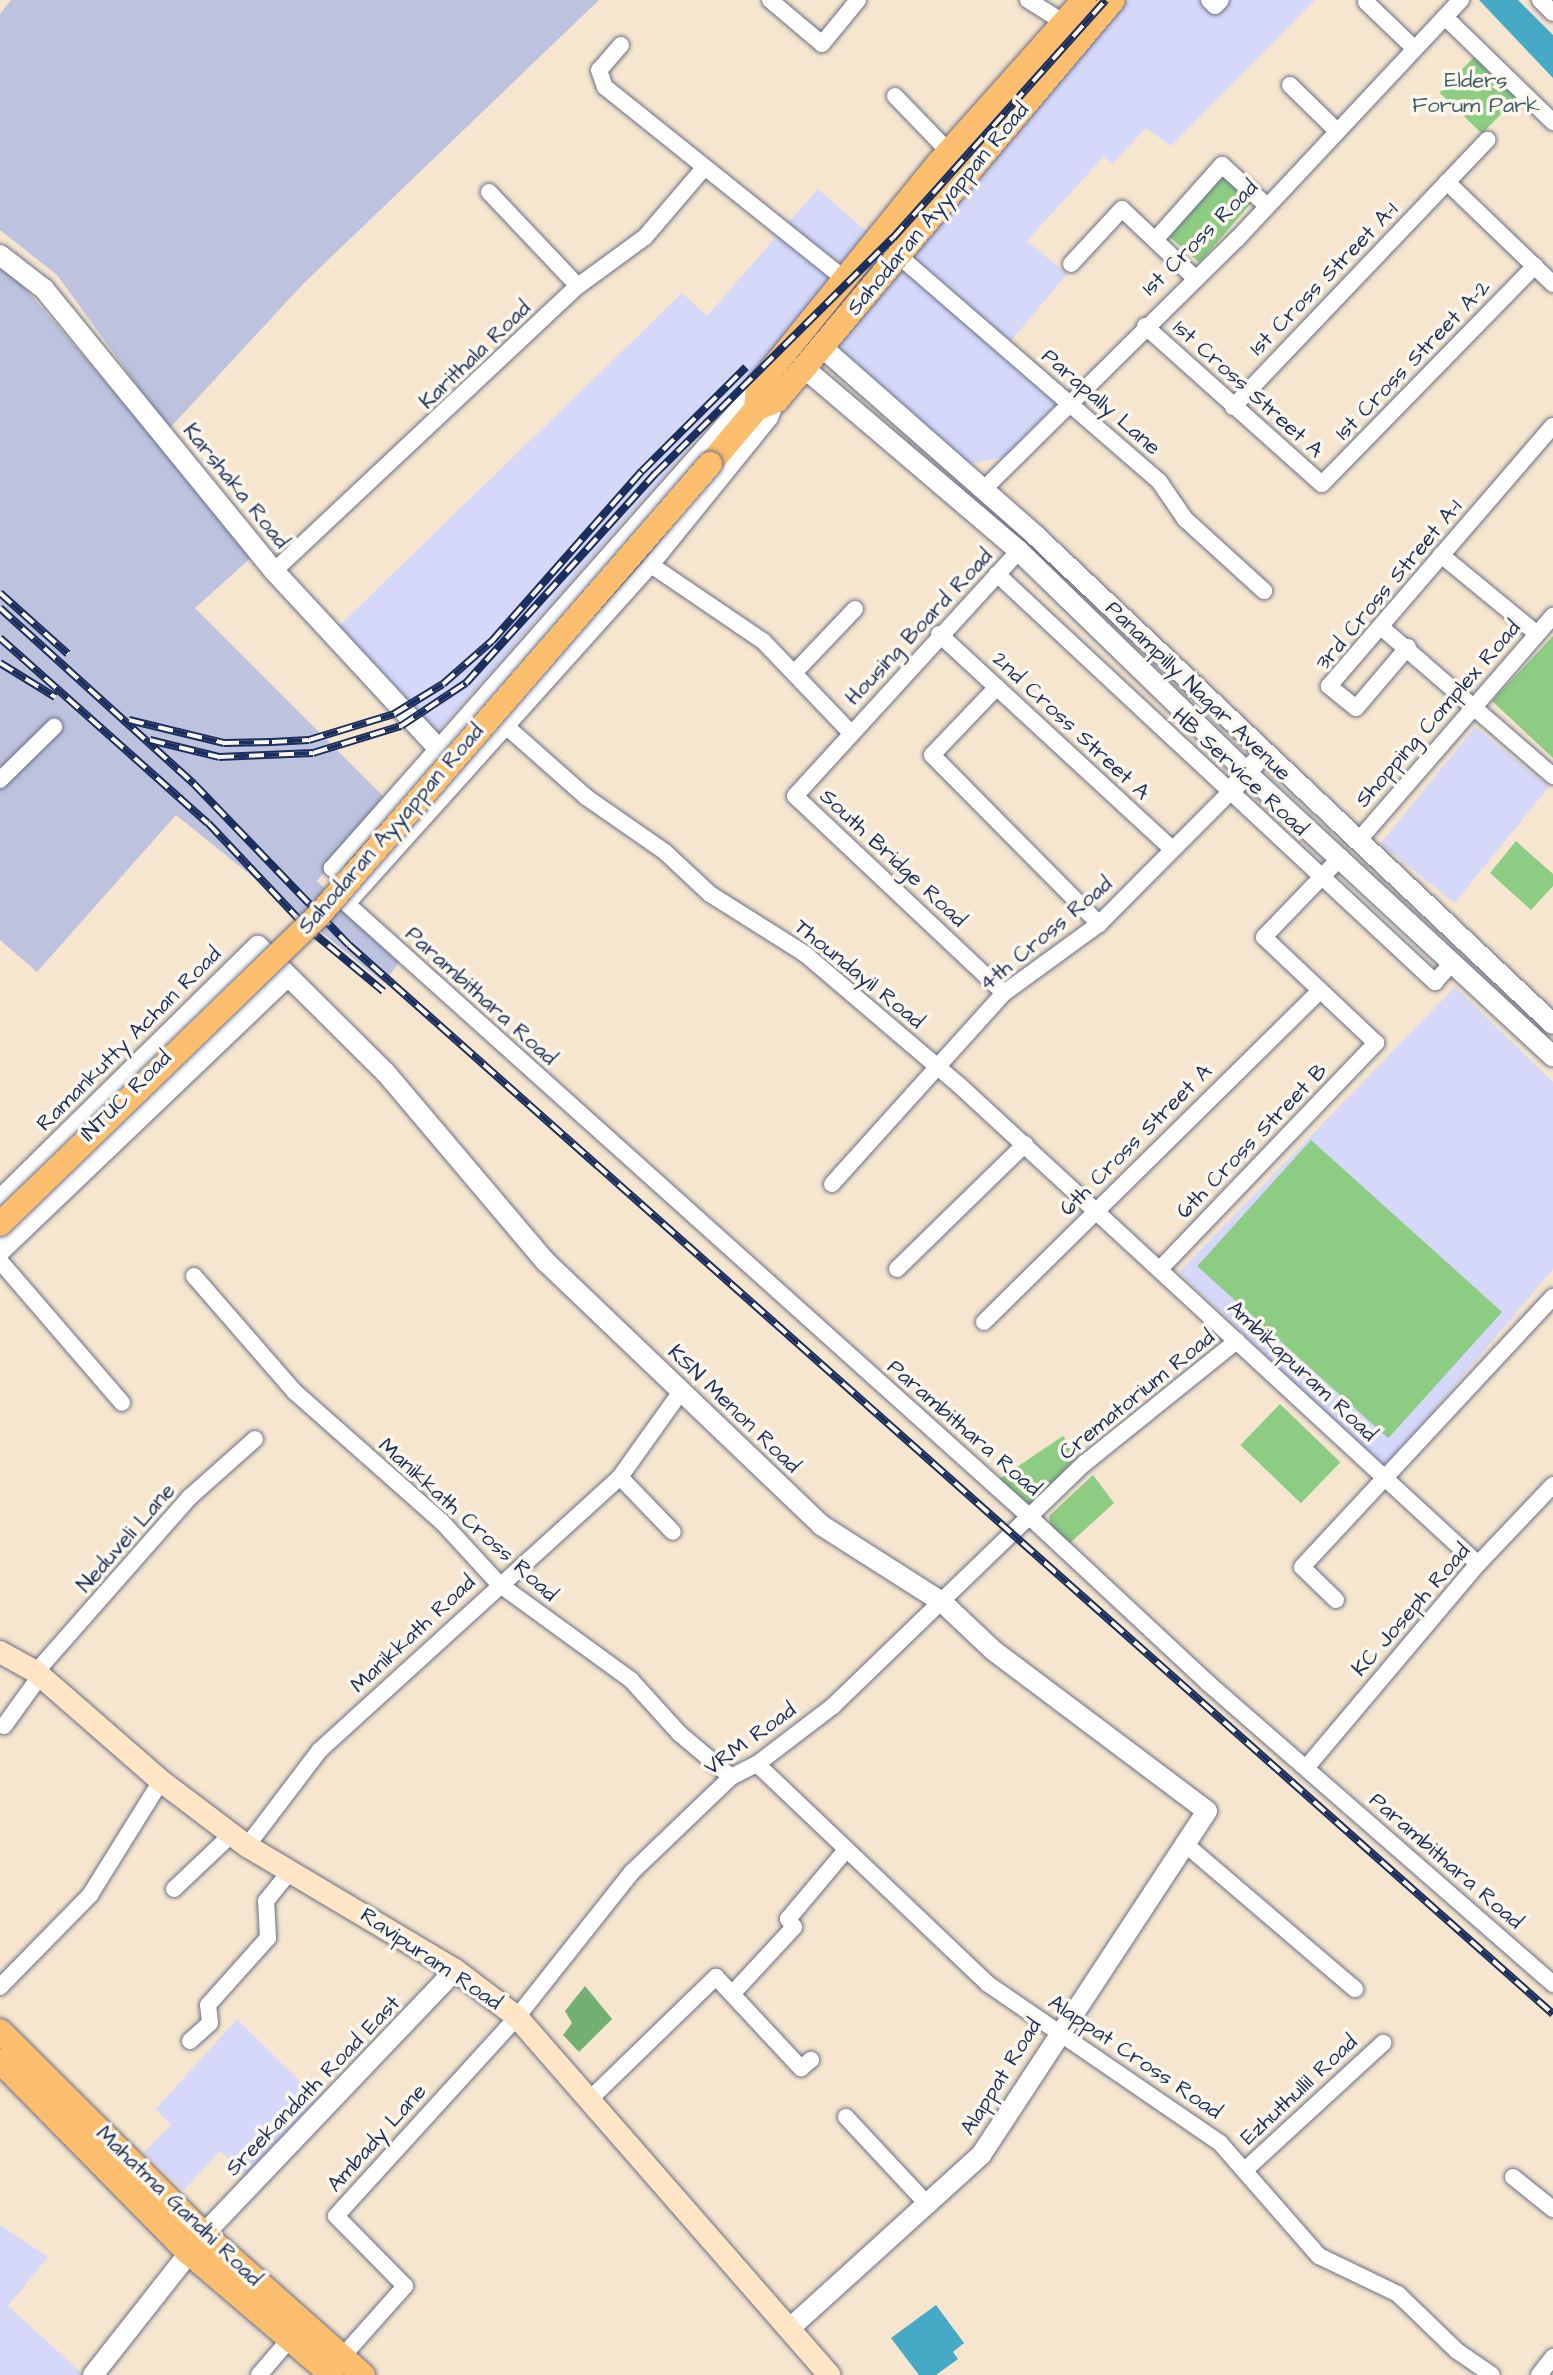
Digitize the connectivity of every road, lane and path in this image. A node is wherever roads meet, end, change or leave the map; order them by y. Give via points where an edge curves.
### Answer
1 (770, 0) edge
2 (858, 0) edge
3 (1028, 0) edge
4 (1084, 0) edge
5 (1113, 0) edge
6 (1209, 0) edge
7 (1221, 0) edge
8 (1461, 0) edge
9 (1540, 0) edge
10 (1366, 2) edge
11 (1553, 13) edge
12 (1445, 17) junction
13 (1063, 22) junction
14 (621, 45) dead end
15 (1414, 48) junction
16 (1290, 85) dead end
17 (895, 96) dead end
18 (1553, 122) edge
19 (1336, 130) junction
20 (1487, 140) dead end
21 (943, 159) junction
22 (703, 169) junction
23 (1447, 182) junction
24 (962, 183) junction
25 (489, 192) dead end
26 (1266, 205) junction
27 (1155, 240) junction
28 (0, 255) edge
29 (899, 256) junction
30 (1071, 264) dead end
31 (1535, 266) junction
32 (1196, 279) junction
33 (846, 280) junction
34 (1553, 284) edge
35 (578, 286) junction
36 (1145, 326) junction
37 (814, 338) junction
38 (803, 367) junction
39 (764, 398) junction
40 (1073, 406) junction
41 (1233, 407) junction
42 (1553, 426) edge
43 (1322, 484) joint
44 (984, 489) junction
45 (968, 505) junction
46 (1035, 535) junction
47 (1019, 551) junction
48 (1441, 555) junction
49 (651, 565) junction
50 (274, 571) junction
51 (997, 574) junction
52 (1264, 591) dead end
53 (855, 609) dead end
54 (1553, 616) edge
55 (1381, 627) junction
56 (1536, 633) junction
57 (939, 634) junction
58 (1408, 647) junction
59 (795, 672) junction
60 (997, 687) junction
61 (1475, 703) junction
62 (54, 727) dead end
63 (507, 727) junction
64 (851, 733) junction
65 (437, 747) junction
66 (1263, 754) junction
67 (1247, 773) junction
68 (1553, 776) edge
69 (0, 780) edge
70 (1229, 793) junction
71 (1358, 841) junction
72 (1172, 849) junction
73 (1341, 857) junction
74 (1322, 878) junction
75 (360, 890) junction
76 (1099, 924) junction
77 (258, 946) joint
78 (1453, 962) junction
79 (286, 978) junction
80 (1320, 991) junction
81 (1004, 993) junction
82 (1553, 1024) edge
83 (1552, 1053) edge
84 (938, 1068) junction
85 (1025, 1144) junction
86 (832, 1184) dead end
87 (3, 1193) edge
88 (1096, 1211) junction
89 (0, 1224) edge
90 (0, 1251) edge
91 (0, 1261) edge
92 (897, 1269) dead end
93 (1160, 1269) junction
94 (194, 1276) dead end
95 (1553, 1297) edge
96 (984, 1322) dead end
97 (1237, 1341) junction
98 (682, 1390) junction
99 (122, 1403) dead end
100 (255, 1439) dead end
101 (620, 1477) junction
102 (1387, 1479) junction
103 (1553, 1485) edge
104 (1030, 1517) junction
105 (673, 1532) dead end
106 (997, 1551) joint
107 (1478, 1564) junction
108 (499, 1584) junction
109 (1336, 1600) dead end
110 (942, 1602) junction
111 (0, 1652) edge
112 (38, 1674) junction
113 (4, 1726) dead end
114 (757, 1764) junction
115 (1306, 1768) junction
116 (731, 1777) junction
117 (161, 1781) junction
118 (1207, 1811) joint
119 (240, 1840) junction
120 (1184, 1843) junction
121 (845, 1851) junction
122 (290, 1871) junction
123 (174, 1889) dead end
124 (455, 1970) junction
125 (3, 1979) edge
126 (1553, 1984) edge
127 (1355, 1989) dead end
128 (732, 1994) junction
129 (517, 2017) junction
130 (0, 2031) edge
131 (1058, 2031) junction
132 (190, 2041) dead end
133 (1383, 2043) dead end
134 (0, 2061) edge
135 (806, 2064) dead end
136 (589, 2100) junction
137 (846, 2117) dead end
138 (1245, 2170) junction
139 (1513, 2177) dead end
140 (928, 2205) junction
141 (1553, 2209) edge
142 (196, 2243) junction
143 (789, 2329) junction
144 (290, 2339) junction
145 (1553, 2357) edge
146 (337, 2366) edge
147 (93, 2375) edge
148 (259, 2375) edge
149 (363, 2375) edge
150 (829, 2375) edge
151 (1492, 2375) edge
152 (1539, 2375) edge

1 - 2 street via 822,44
3 - 13 street
4 - 13 main road, Sahodaran Ayyappan Road
5 - 24 main road, Sahodaran Ayyappan Road
6 - 7 street via 1215,6
8 - 12 street, 1st Cross Road
9 - 11 street
10 - 15 street
12 - 15 street, 1st Cross Road
12 - 18 street
13 - 21 main road, Sahodaran Ayyappan Road
14 - 22 street via 599,70 605,87
15 - 19 street, 1st Cross Road
16 - 19 street
17 - 21 street
19 - 26 street, 1st Cross Road
20 - 23 street, 1st Cross Street A-1
21 - 24 main road
21 - 33 main road, Sahodaran Ayyappan Road
22 - 33 street
22 - 35 street, Karithala Road via 645,237
23 - 31 street
23 - 41 street, 1st Cross Street A-1
24 - 29 main road, Sahodaran Ayyappan Road
25 - 35 street
26 - 27 street via 1222,165
26 - 32 street, 1st Cross Road
27 - 30 street via 1122,209
27 - 32 street
28 - 50 street, Karshaka Road via 44,289
29 - 37 main road, Sahodaran Ayyappan Road
29 - 40 street, Parapally Lane
31 - 34 street
31 - 43 street, 1st Cross Street A-2
32 - 36 street, 1st Cross Road
33 - 37 main road, Sahodaran Ayyappan Road
35 - 50 street, Karithala Road
36 - 40 street, 1st Cross Road
36 - 41 street, 1st Cross Street A
37 - 38 main road
37 - 39 main road, Sahodaran Ayyappan Road
37 - 44 street, Panampilly Nagar Avenue
38 - 39 main road, Sahodaran Ayyappan Road
38 - 45 street, Panampilly Nagar Avenue
39 - 49 street via 770,418
39 - 65 street
39 - 89 main road, Sahodaran Ayyappan Road, bridge via 319,915
40 - 44 street, 1st Cross Road
40 - 52 street, Parapally Lane via 1159,481 1185,519
41 - 43 street, 1st Cross Street A
42 - 48 street, 3rd Cross Street A-1
44 - 45 street
44 - 46 street, Panampilly Nagar Avenue
45 - 47 street, Panampilly Nagar Avenue
46 - 47 street
46 - 66 street, Panampilly Nagar Avenue
47 - 51 street, Housing Board Road
47 - 67 street, Panampilly Nagar Avenue
48 - 55 street, 3rd Cross Street A-1
48 - 56 street
49 - 59 street via 763,641
49 - 63 street
50 - 65 street, Karshaka Road
51 - 57 street, Housing Board Road
51 - 70 street, HB Service Road
53 - 59 street
54 - 56 street, Shopping Complex Road
55 - 58 street
55 - 58 street, 3rd Cross Street A-1 via 1329,686 1356,708
56 - 61 street, Shopping Complex Road
57 - 60 street, 2nd Cross Street A
57 - 64 street, Housing Board Road
58 - 61 street
59 - 64 street
60 - 72 street, 2nd Cross Street A
60 - 76 street via 932,755
61 - 68 street
61 - 71 street, Shopping Complex Road
62 - 69 street
63 - 75 street
63 - 84 street, Thoundayil Road via 710,894 805,954
64 - 81 street, South Bridge Road via 795,796
65 - 75 street via 332,868
66 - 67 street
66 - 71 street, Panampilly Nagar Avenue
67 - 70 street
67 - 73 street, Panampilly Nagar Avenue
70 - 72 street, 4th Cross Road
70 - 74 street, HB Service Road
71 - 73 street
71 - 82 street, Panampilly Nagar Avenue
72 - 76 street, 4th Cross Road
73 - 74 street
73 - 78 street, Panampilly Nagar Avenue
74 - 78 street, HB Service Road via 1435,982
74 - 80 street via 1264,937
75 - 104 street, Parambithara Road via 347,904
76 - 81 street, 4th Cross Road
77 - 79 street, KSN Menon Road
77 - 87 street, Ramankutty Achan Road
78 - 83 street, Panampilly Nagar Avenue
79 - 90 street, INTUC Road
79 - 98 street, KSN Menon Road via 386,1073 546,1262
80 - 88 street, 6th Cross Street A
80 - 93 street, 6th Cross Street B via 1376,1043
81 - 84 street, 4th Cross Road
84 - 85 street, Thoundayil Road
84 - 86 street, 4th Cross Road
85 - 88 street, Thoundayil Road
85 - 92 street
88 - 93 street, Ambikapuram Road
88 - 96 street, 6th Cross Street A
91 - 99 street
93 - 97 street, Ambikapuram Road
94 - 108 street, Manikkath Cross Road via 295,1392 442,1522
95 - 102 street
97 - 102 street, Ambikapuram Road
97 - 104 street, Crematorium Road via 1085,1463
98 - 101 street, Manikkath Road
98 - 110 street, KSN Menon Road via 821,1525
100 - 112 street, Neduveli Lane via 190,1497
101 - 105 street
101 - 108 street, Manikkath Road
102 - 107 street, Ambikapuram Road
102 - 109 street via 1302,1567
103 - 107 street, KC Joseph Road
104 - 106 street, Crematorium Road
104 - 115 street, Parambithara Road
106 - 110 street, VRM Road
107 - 115 street, KC Joseph Road
108 - 116 street, Manikkath Cross Road via 631,1680 680,1734
108 - 119 street, Manikkath Road via 320,1750
110 - 114 street, VRM Road via 833,1706
110 - 118 street, KSN Menon Road via 994,1651
111 - 112 main road, Ravipuram Road
112 - 113 street, Neduveli Lane
112 - 117 main road, Ravipuram Road
114 - 116 street, VRM Road
114 - 121 street, Alappat Cross Road
115 - 126 street, Parambithara Road
116 - 129 street, VRM Road via 632,1872
117 - 119 main road, Ravipuram Road
117 - 125 street via 90,1895
118 - 120 street, Alappat Road
119 - 122 main road, Ravipuram Road
119 - 123 street, Manikkath Road
120 - 127 street
120 - 131 street, Alappat Road
121 - 128 street via 788,1919 794,1927
121 - 131 street, Alappat Cross Road via 988,1984
122 - 124 main road, Ravipuram Road
122 - 132 street via 266,1901 268,1938 208,2005 210,2023
124 - 129 main road, Ravipuram Road
124 - 142 street, Sreekandath Road East
128 - 135 street
128 - 136 street via 716,1977
129 - 136 main road, Ravipuram Road
129 - 146 street, Ambady Lane via 336,2216 405,2286
130 - 142 main road, Mahatma Gandhi Road
131 - 138 street, Alappat Cross Road via 1220,2143
131 - 140 street, Alappat Road via 981,2155
133 - 138 street, Ezhuthullil Road
134 - 142 main road, Mahatma Gandhi Road
136 - 143 main road, Ravipuram Road
137 - 140 street
138 - 151 street, Alappat Cross Road via 1319,2256 1398,2294 1457,2351
139 - 141 street
140 - 143 street, Alappat Road
142 - 144 main road, Mahatma Gandhi Road
142 - 146 main road, Mahatma Gandhi Road
142 - 147 street, Sreekandath Road East
143 - 150 main road, Ravipuram Road
144 - 146 main road, Mahatma Gandhi Road
144 - 148 street
145 - 152 street
146 - 149 main road, Mahatma Gandhi Road

